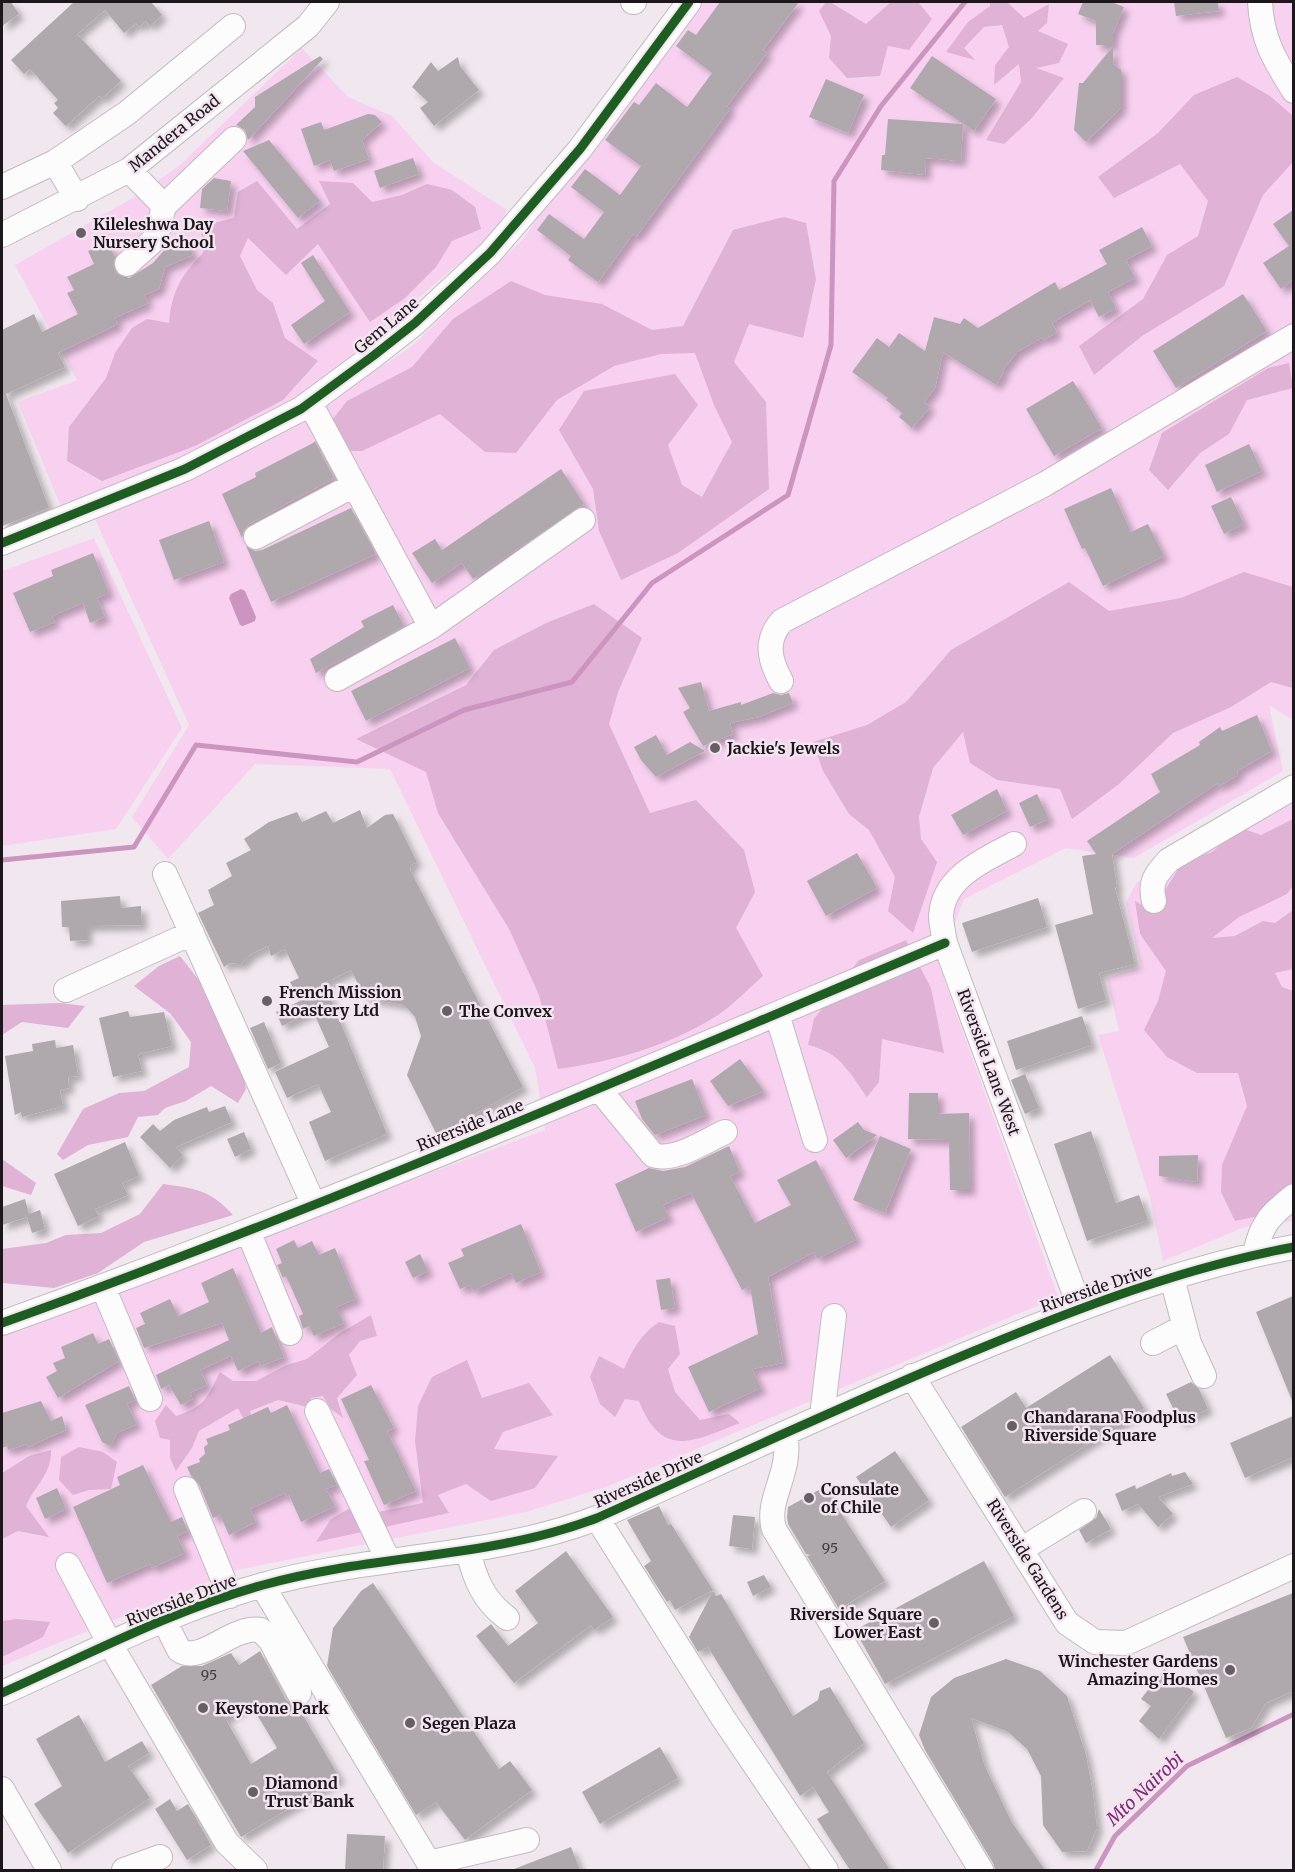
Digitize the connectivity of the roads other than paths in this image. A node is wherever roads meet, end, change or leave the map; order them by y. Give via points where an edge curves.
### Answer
1 (327, 2) edge
2 (689, 2) edge
3 (1260, 2) edge
4 (233, 26) dead end
5 (1293, 91) edge
6 (234, 139) dead end
7 (55, 162) junction
8 (129, 170) junction
9 (2, 187) edge
10 (77, 199) junction
11 (164, 206) junction
12 (2, 235) edge
13 (126, 264) dead end
14 (1293, 336) edge
15 (310, 403) junction
16 (354, 485) junction
17 (583, 520) dead end
18 (256, 537) dead end
19 (2, 543) edge
20 (431, 627) junction
21 (337, 679) dead end
22 (781, 681) dead end
23 (1293, 787) edge
24 (1014, 844) dead end
25 (165, 874) dead end
26 (1154, 901) dead end
27 (192, 933) junction
28 (945, 943) junction
29 (66, 990) dead end
30 (777, 1014) junction
31 (599, 1089) junction
32 (725, 1132) dead end
33 (815, 1140) dead end
34 (1293, 1196) edge
35 (313, 1203) junction
36 (248, 1231) junction
37 (1293, 1247) edge
38 (1255, 1254) junction
39 (1172, 1278) junction
40 (103, 1287) junction
41 (1080, 1308) junction
42 (834, 1316) dead end
43 (2, 1323) edge
44 (1184, 1327) junction
45 (290, 1333) dead end
46 (1153, 1343) dead end
47 (912, 1376) junction
48 (1204, 1376) dead end
49 (150, 1399) dead end
50 (317, 1411) dead end
51 (822, 1416) junction
52 (785, 1434) junction
53 (186, 1489) dead end
54 (1084, 1511) dead end
55 (597, 1518) junction
56 (1022, 1549) junction
57 (468, 1551) junction
58 (388, 1560) junction
59 (68, 1565) dead end
60 (1293, 1566) edge
61 (262, 1585) junction
62 (230, 1596) junction
63 (507, 1618) dead end
64 (165, 1622) junction
65 (110, 1644) junction
66 (299, 1693) dead end
67 (2, 1694) edge
68 (2, 1789) edge
69 (527, 1840) dead end
70 (160, 1857) dead end
71 (431, 1867) edge
72 (49, 1870) edge
73 (124, 1870) edge
74 (255, 1870) edge
75 (826, 1870) edge
76 (981, 1870) edge

1 - 8 street, Mandera Road via 308,26
2 - 15 street, Gem Lane via 580,149 490,253 415,323
3 - 5 street via 1263,32 1272,57
4 - 7 street via 128,112
6 - 11 street
7 - 9 street
7 - 10 street
8 - 10 street, Mandera Road
8 - 11 street
10 - 12 street, Mandera Road
11 - 13 street via 156,238
14 - 22 street via 1045,484 782,621 771,633 774,669
15 - 16 street
15 - 19 street, Gem Lane via 185,469
16 - 18 street
16 - 20 street
17 - 20 street
20 - 21 street
23 - 26 street via 1169,861 1150,887
24 - 28 street, Riverside Lane West via 960,877 946,895 941,916
25 - 27 street
27 - 29 street
27 - 35 street
28 - 30 street, Riverside Lane
28 - 41 street, Riverside Lane West
30 - 31 street, Riverside Lane
30 - 33 street
31 - 32 street via 653,1155 672,1155
31 - 35 street, Riverside Lane
34 - 38 street via 1265,1222
35 - 36 street, Riverside Lane
36 - 40 street, Riverside Lane
36 - 45 street
37 - 38 street, Riverside Drive
38 - 39 street, Riverside Drive
39 - 41 street, Riverside Drive
39 - 44 street
40 - 43 street, Riverside Lane
40 - 49 street
41 - 47 street, Riverside Drive
42 - 51 street
44 - 46 street
44 - 48 street
47 - 51 street, Riverside Drive
47 - 56 street, Riverside Gardens
50 - 58 street
51 - 52 street, Riverside Drive
52 - 55 street, Riverside Drive
52 - 76 street via 788,1456 772,1512 774,1529
53 - 62 street
54 - 56 street
55 - 57 street, Riverside Drive via 531,1540
55 - 75 street via 723,1718
56 - 60 street, Riverside Gardens via 1067,1623 1095,1642 1110,1645 1126,1643
57 - 58 street, Riverside Drive
57 - 63 street via 474,1578 482,1592 494,1609
58 - 61 street, Riverside Drive
59 - 65 street
61 - 62 street, Riverside Drive
61 - 71 street
62 - 64 street, Riverside Drive
64 - 65 street, Riverside Drive
64 - 66 street via 178,1650 189,1654 203,1651 242,1630 261,1630
65 - 67 street, Riverside Drive
65 - 74 street via 227,1843
68 - 72 street
69 - 71 street
70 - 73 street

